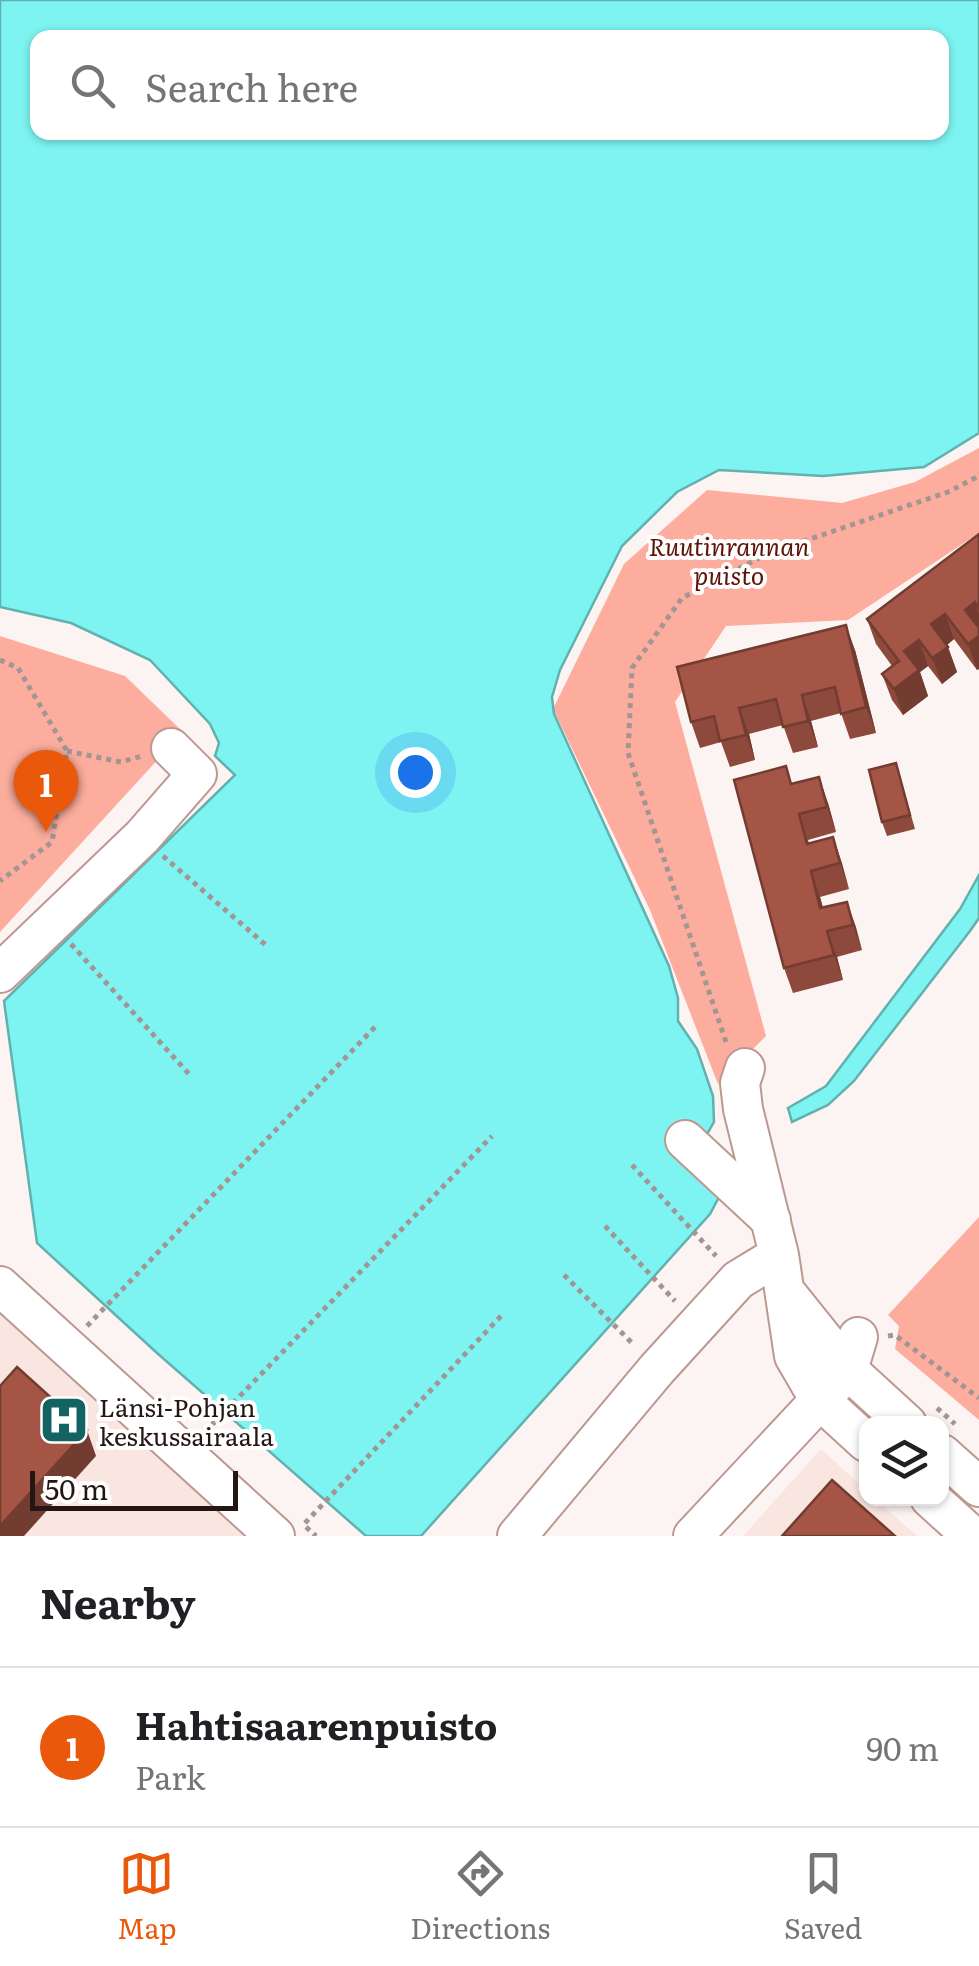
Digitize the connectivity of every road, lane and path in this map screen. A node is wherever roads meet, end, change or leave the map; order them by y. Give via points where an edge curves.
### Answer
1 (979, 476) edge
2 (0, 660) edge
3 (171, 748) joint
4 (67, 751) junction
5 (142, 838) junction
6 (0, 881) edge
7 (52, 924) junction
8 (267, 946) dead end
9 (0, 973) edge
10 (375, 1027) dead end
11 (744, 1068) joint
12 (189, 1074) dead end
13 (492, 1136) dead end
14 (685, 1140) dead end
15 (632, 1164) dead end
16 (604, 1226) dead end
17 (775, 1238) junction
18 (564, 1275) dead end
19 (738, 1280) junction
20 (0, 1286) edge
21 (786, 1294) junction
22 (502, 1315) dead end
23 (698, 1325) junction
24 (85, 1329) dead end
25 (853, 1354) junction
26 (657, 1369) junction
27 (979, 1398) edge
28 (818, 1399) junction
29 (901, 1416) edge
30 (203, 1434) dead end
31 (859, 1436) edge
32 (949, 1460) edge
33 (979, 1487) edge
34 (939, 1506) edge
35 (289, 1531) edge
36 (517, 1536) edge
37 (693, 1536) edge
38 (972, 1536) edge

1 - 11 path via 769,554 682,598 632,668 628,753 730,1055
2 - 4 path via 18,668
3 - 4 path via 121,762
3 - 5 street via 197,774
4 - 6 path via 52,842
5 - 7 street
5 - 8 path
7 - 9 street
7 - 12 path
10 - 24 path
11 - 17 street via 742,1110
13 - 30 path
14 - 17 street
15 - 19 path
16 - 23 path
17 - 19 street
17 - 21 street
18 - 26 path
19 - 23 street
20 - 35 street
21 - 25 street
21 - 28 street via 794,1356
22 - 35 path
23 - 26 street
25 - 27 path via 895,1336
25 - 28 street
25 - 29 street
26 - 36 street
28 - 31 street
28 - 37 street
32 - 33 street
34 - 38 street

